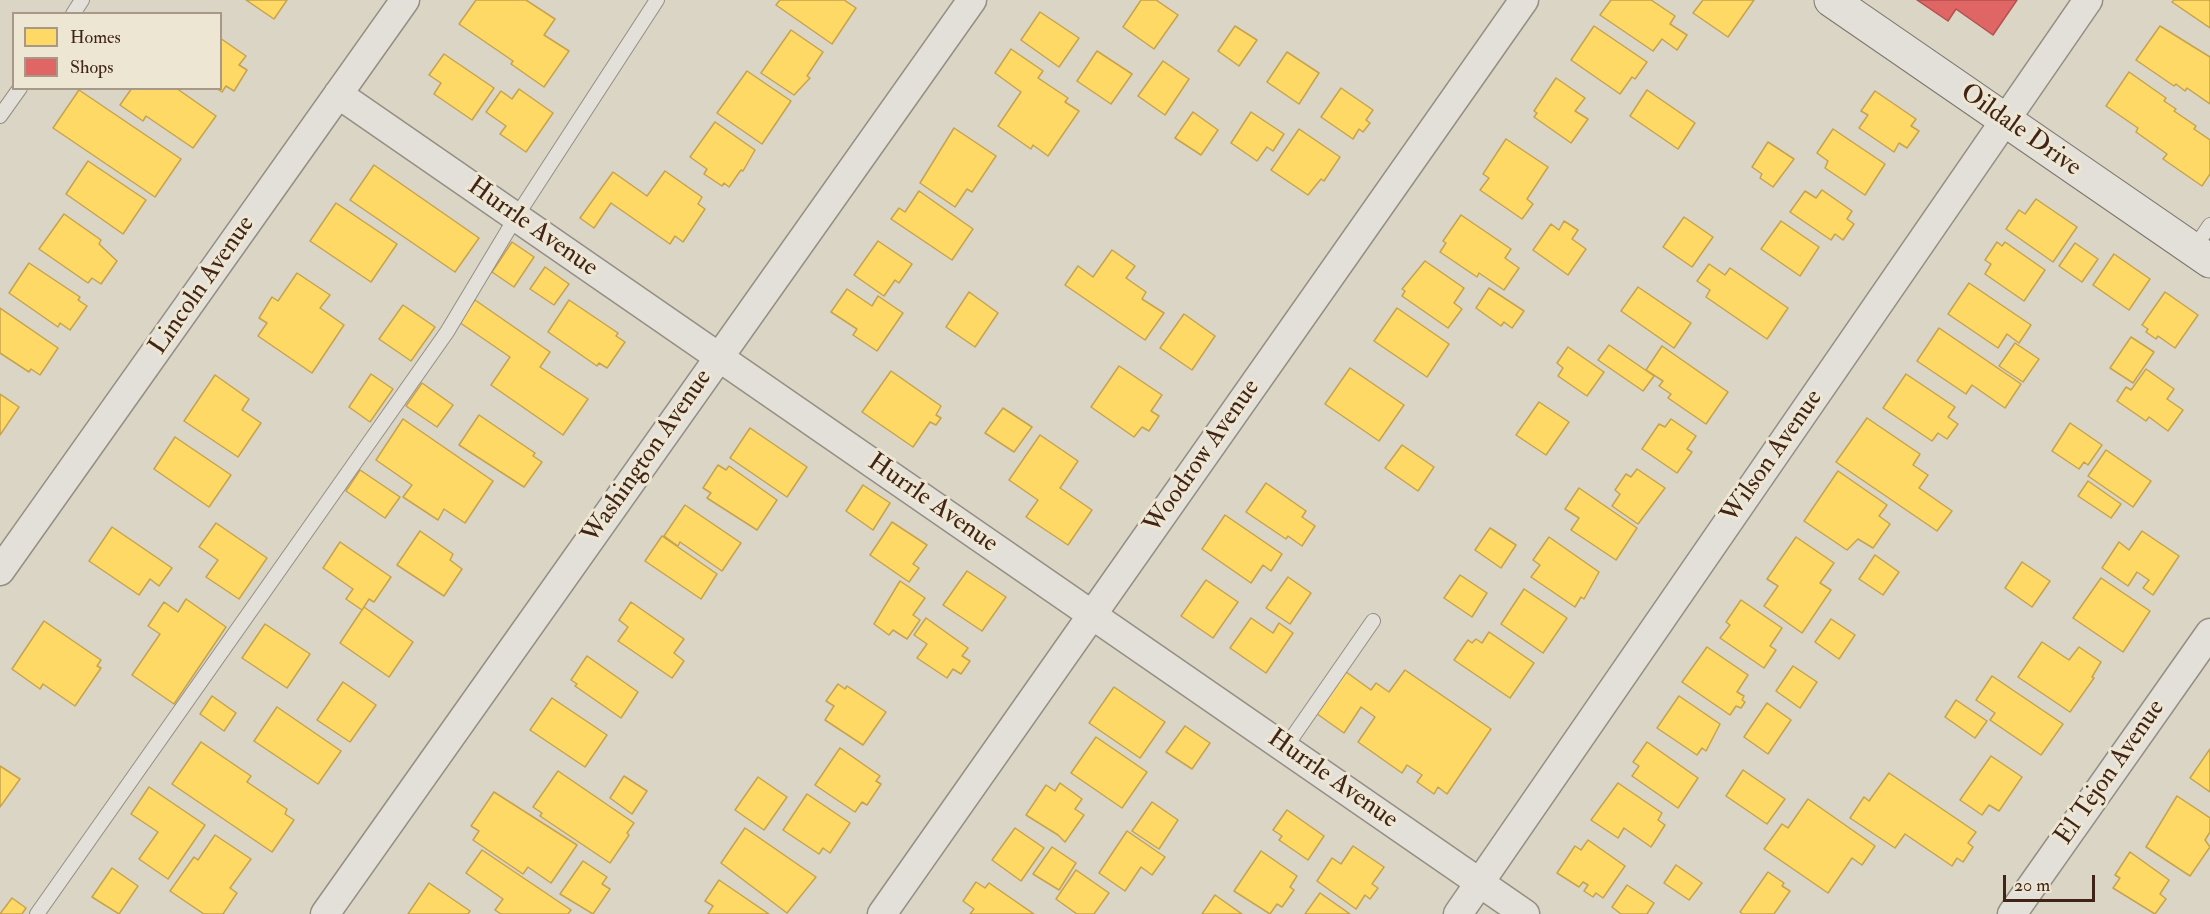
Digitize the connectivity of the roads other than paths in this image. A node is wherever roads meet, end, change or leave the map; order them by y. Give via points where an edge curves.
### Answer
1 (405, 0) edge
2 (657, 0) edge
3 (972, 0) edge
4 (1524, 0) edge
5 (1831, 0) edge
6 (2088, 0) edge
7 (19, 90) edge
8 (338, 94) junction
9 (0, 116) edge
10 (2005, 120) junction
11 (516, 217) junction
12 (2204, 245) edge
13 (719, 357) junction
14 (0, 572) edge
15 (1092, 615) junction
16 (1373, 621) dead end
17 (2210, 633) edge
18 (1284, 748) junction
19 (1480, 883) junction
20 (37, 914) edge
21 (325, 914) edge
22 (882, 914) edge
23 (1458, 914) edge
24 (1525, 914) edge
25 (2012, 914) edge

1 - 8 street, Lincoln Avenue
2 - 11 lane
3 - 13 street, Washington Avenue
4 - 15 street, Woodrow Avenue
5 - 10 street, Oildale Drive
6 - 10 street, Wilson Avenue
7 - 9 lane
8 - 11 street, Hurrle Avenue
8 - 14 street, Lincoln Avenue
10 - 12 street, Oildale Drive
10 - 19 street, Wilson Avenue
11 - 13 street, Hurrle Avenue
11 - 20 lane via 447,332
13 - 15 street, Hurrle Avenue
13 - 21 street, Washington Avenue
15 - 18 street, Hurrle Avenue
15 - 22 street, Woodrow Avenue
16 - 18 lane
17 - 25 street, El Tejon Avenue
18 - 19 street, Hurrle Avenue
19 - 23 street, Wilson Avenue
19 - 24 street, Hurrle Avenue

